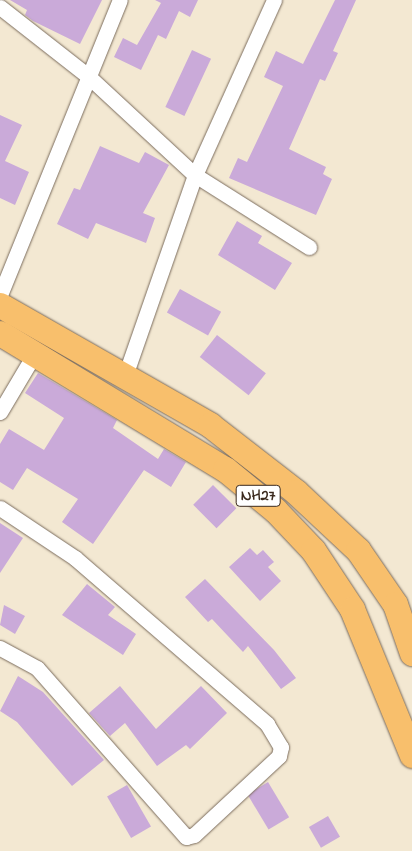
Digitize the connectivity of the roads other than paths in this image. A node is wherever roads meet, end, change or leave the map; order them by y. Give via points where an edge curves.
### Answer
1 (120, 0) edge
2 (274, 0) edge
3 (0, 7) edge
4 (88, 76) junction
5 (195, 175) junction
6 (309, 247) dead end
7 (0, 295) edge
8 (0, 305) edge
9 (0, 333) edge
10 (35, 353) junction
11 (126, 374) junction
12 (0, 412) edge
13 (0, 508) edge
14 (0, 648) edge
15 (412, 653) edge
16 (412, 754) edge

1 - 4 street
2 - 5 street
3 - 4 street
4 - 5 street
4 - 7 street
5 - 6 street
5 - 11 street
8 - 11 highway, NH27
9 - 10 highway, NH27
10 - 12 street
10 - 16 highway, NH27 via 225,469 275,510 306,544 352,609
11 - 15 highway, NH27 via 210,425 296,492 358,550 395,604
13 - 14 street via 75,558 267,724 281,747 279,756 194,835 186,837 37,668

